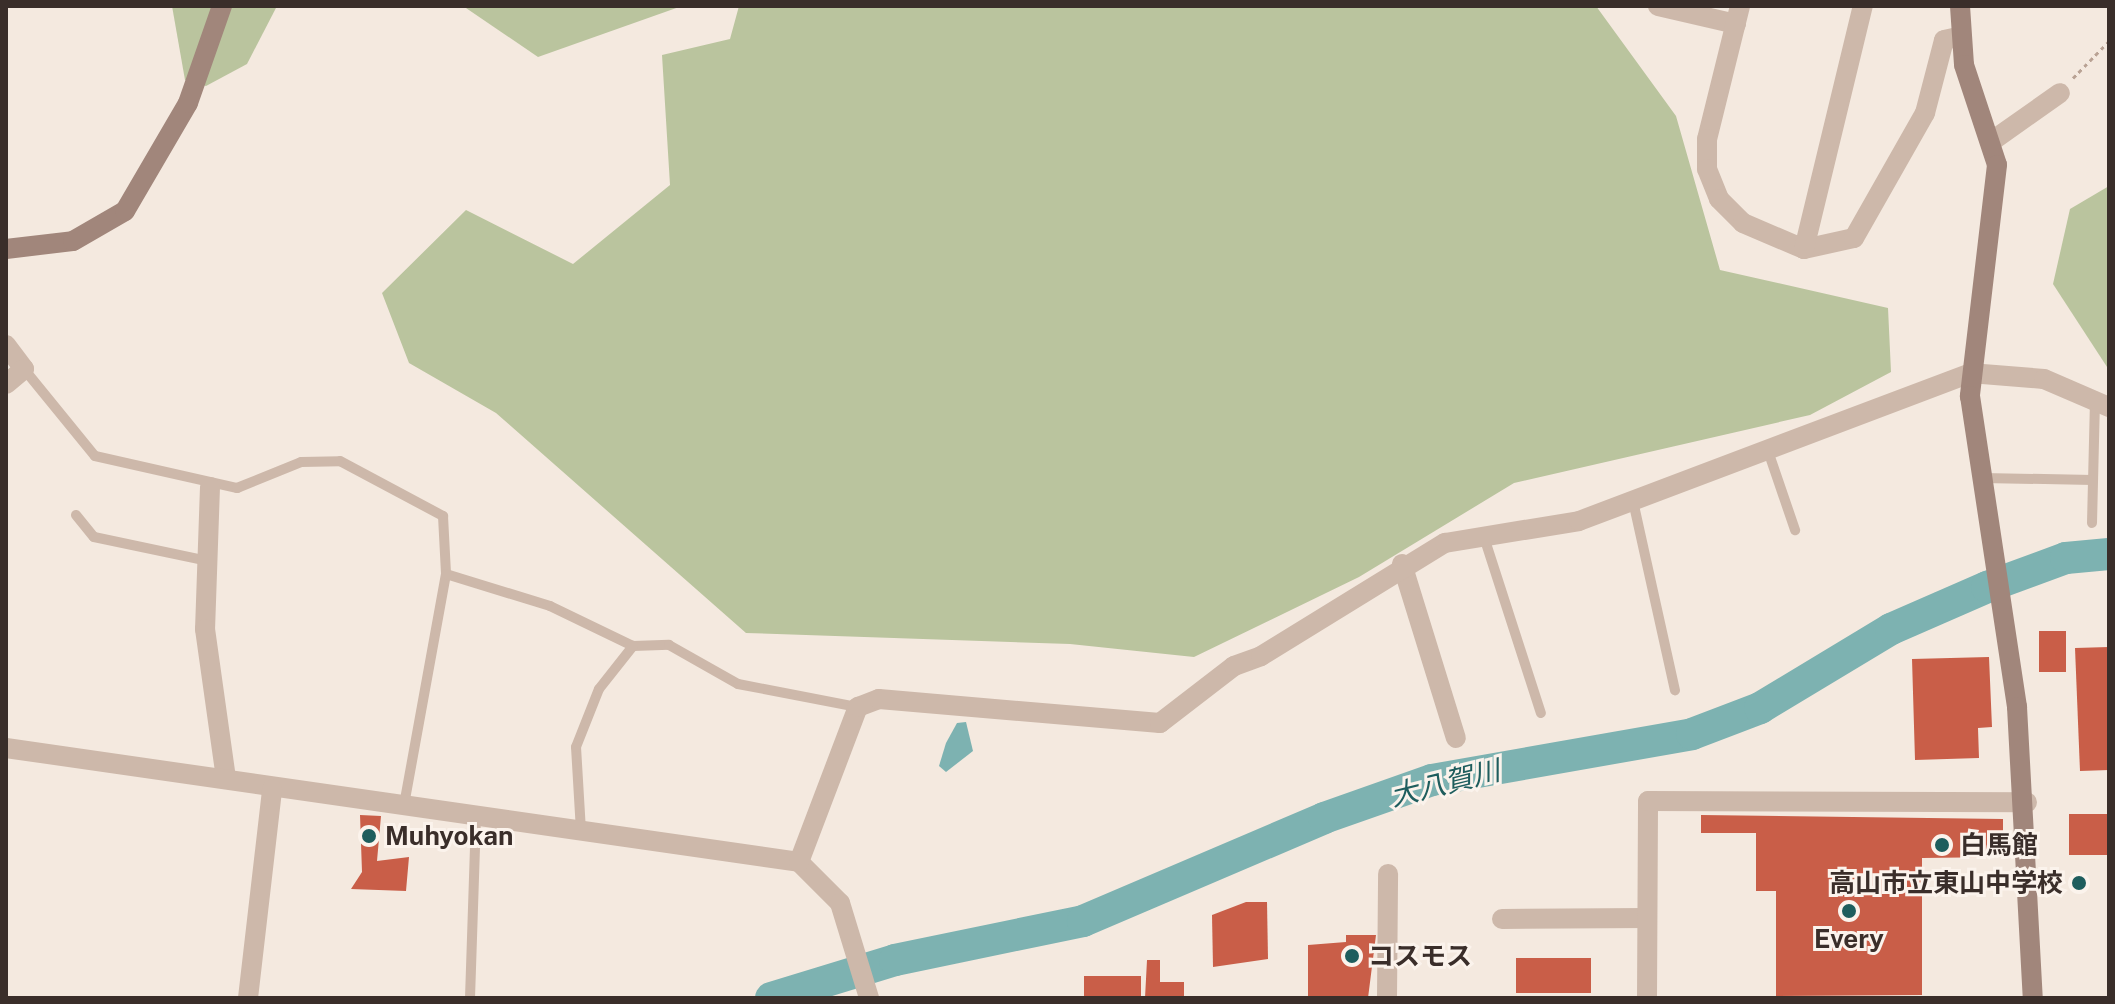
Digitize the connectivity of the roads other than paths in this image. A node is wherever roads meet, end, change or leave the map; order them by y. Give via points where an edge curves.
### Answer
1 (222, 6) edge
2 (1658, 6) edge
3 (1863, 6) edge
4 (1960, 6) edge
5 (1738, 15) edge
6 (1958, 37) junction
7 (2060, 93) road end
8 (1992, 141) junction
9 (6, 249) edge
10 (1804, 249) junction
11 (6, 345) edge
12 (24, 369) junction
13 (1970, 373) junction
14 (6, 384) edge
15 (2102, 404) edge
16 (1767, 448) junction
17 (1980, 478) junction
18 (2093, 480) junction
19 (210, 487) junction
20 (1633, 501) junction
21 (76, 515) dead end
22 (2092, 523) dead end
23 (1795, 530) dead end
24 (1484, 537) junction
25 (203, 560) junction
26 (1402, 564) junction
27 (446, 574) junction
28 (633, 646) junction
29 (1675, 690) dead end
30 (858, 707) junction
31 (1541, 713) dead end
32 (1456, 738) dead end
33 (6, 748) edge
34 (226, 779) junction
35 (272, 789) junction
36 (2027, 802) junction
37 (404, 807) junction
38 (476, 817) junction
39 (581, 832) junction
40 (799, 862) junction
41 (1388, 874) dead end
42 (1647, 918) junction
43 (1502, 919) dead end
44 (248, 998) edge
45 (470, 998) edge
46 (869, 998) edge
47 (1387, 998) edge
48 (1647, 998) edge
49 (2033, 998) edge

1 - 9 street via 192,95 125,211 73,241
2 - 5 street
3 - 10 street
4 - 6 street
5 - 10 street via 1707,139 1711,184 1743,223
6 - 8 street
6 - 10 street via 1944,40 1925,113 1854,238
7 - 8 street
8 - 13 street via 1997,182
11 - 12 street
12 - 14 street
12 - 19 lane via 95,456
13 - 15 street via 2044,379
13 - 16 street
13 - 17 street
15 - 18 lane
16 - 20 street
16 - 23 lane
17 - 18 lane
17 - 36 street
18 - 22 lane
19 - 25 street
19 - 27 lane via 253,485 314,460 355,465 443,516
20 - 24 street via 1555,528
20 - 29 lane
21 - 25 lane via 94,537
24 - 26 street via 1445,543
24 - 31 lane
25 - 34 street via 211,699
26 - 30 street via 1215,678 1173,720 1137,725 892,699
26 - 32 street
27 - 28 lane via 550,606
27 - 37 lane
28 - 30 lane via 669,645 738,684
28 - 39 lane via 599,689 576,747
30 - 40 street
33 - 34 street
34 - 35 street
35 - 37 street
35 - 44 street
36 - 42 street via 1648,801
36 - 49 street
37 - 38 street
38 - 39 street
38 - 45 lane
39 - 40 street
40 - 46 street via 840,903
41 - 47 street
42 - 43 street
42 - 48 street

